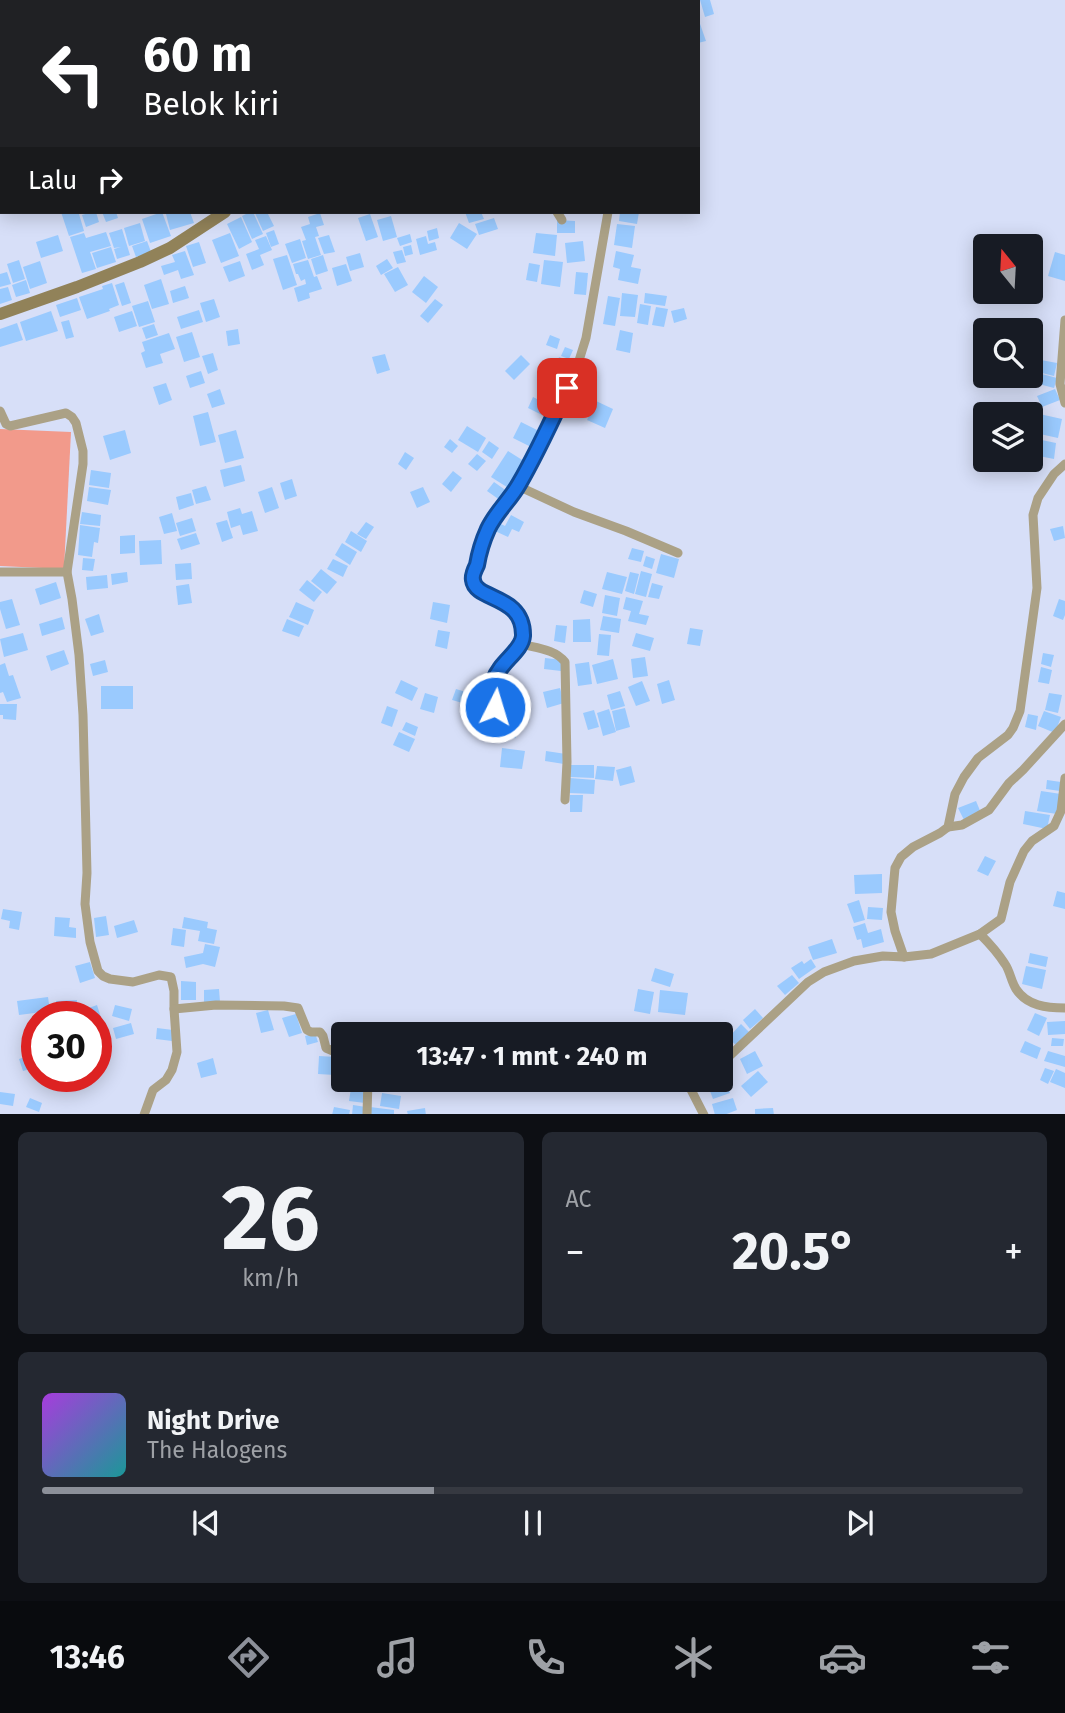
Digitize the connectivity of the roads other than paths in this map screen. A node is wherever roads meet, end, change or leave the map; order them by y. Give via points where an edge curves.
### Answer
1 (222, 214) edge
2 (608, 214) edge
3 (0, 314) edge
4 (1065, 320) edge
5 (1065, 402) edge
6 (0, 411) edge
7 (1065, 464) edge
8 (518, 486) junction
9 (678, 553) dead end
10 (0, 572) edge
11 (66, 572) junction
12 (521, 644) junction
13 (495, 720) dead end
14 (1065, 724) edge
15 (1065, 778) edge
16 (565, 800) dead end
17 (948, 827) junction
18 (980, 934) junction
19 (904, 957) junction
20 (1065, 1008) edge
21 (174, 1009) junction
22 (331, 1050) edge
23 (733, 1053) edge
24 (368, 1092) edge
25 (693, 1092) edge
26 (144, 1114) edge
27 (367, 1114) edge
28 (704, 1114) edge

1 - 3 main road via 140,262
2 - 8 street via 578,367
4 - 5 street via 1060,384
6 - 11 street via 10,426 66,413 76,423 83,464
7 - 17 street via 1038,498 1033,515 1037,588 1020,711 1008,735 978,758 964,777
8 - 9 street
8 - 12 street via 488,528 473,581 476,588 517,611
10 - 11 street
11 - 21 street via 83,715 85,904 90,942 98,971 110,979 133,982 159,975 172,977
12 - 13 street via 494,681
12 - 16 street via 557,654 565,662
14 - 17 street via 989,810 962,825
15 - 18 street via 1054,826 1024,851 1010,881 1001,919
17 - 19 street via 912,847 895,868 891,912
18 - 19 street via 931,954
18 - 20 street via 1005,964 1022,996 1047,1008
19 - 23 street via 855,961 824,972
21 - 22 street via 216,1005 298,1008 306,1030 320,1032
21 - 26 street via 176,1058 169,1075 153,1090
24 - 27 street
25 - 28 street

